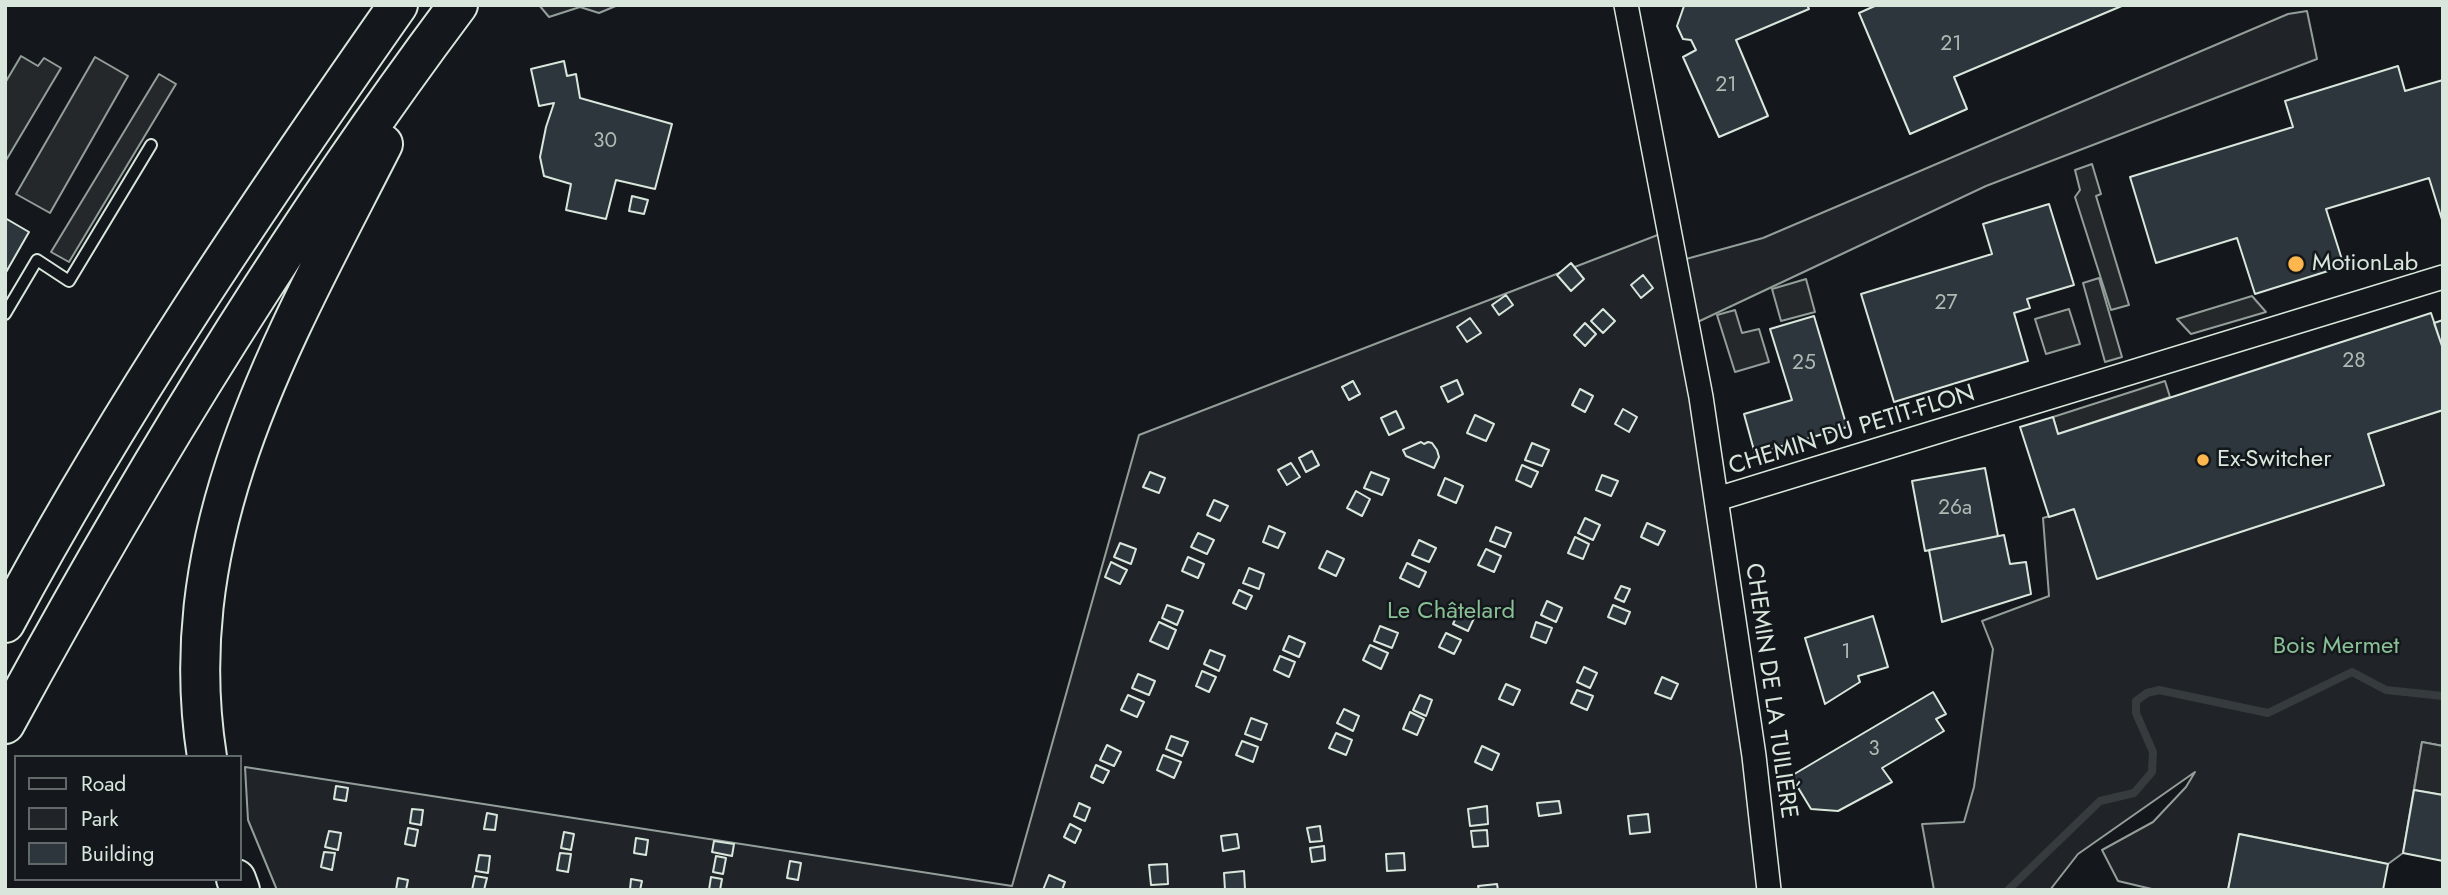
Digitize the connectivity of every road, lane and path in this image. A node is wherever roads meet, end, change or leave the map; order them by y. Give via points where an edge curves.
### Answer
1 (398, 5) edge
2 (1626, 5) edge
3 (452, 13) edge
4 (151, 145) dead end
5 (2443, 277) edge
6 (5, 314) edge
7 (90, 475) junction
8 (1717, 499) junction
9 (5, 583) edge
10 (5, 623) edge
11 (5, 724) edge
12 (207, 755) edge
13 (1769, 890) edge

1 - 7 highway via 243,229
2 - 8 street, CHEMIN DU PETIT-FLON
3 - 11 highway via 290,244 206,374
3 - 12 highway via 279,352 222,501 203,607 200,671
4 - 6 lane via 69,281 37,260
5 - 8 street, CHEMIN DU PETIT-FLON
7 - 9 highway
7 - 10 highway
8 - 13 street, CHEMIN DE LA TUILIÈRE

